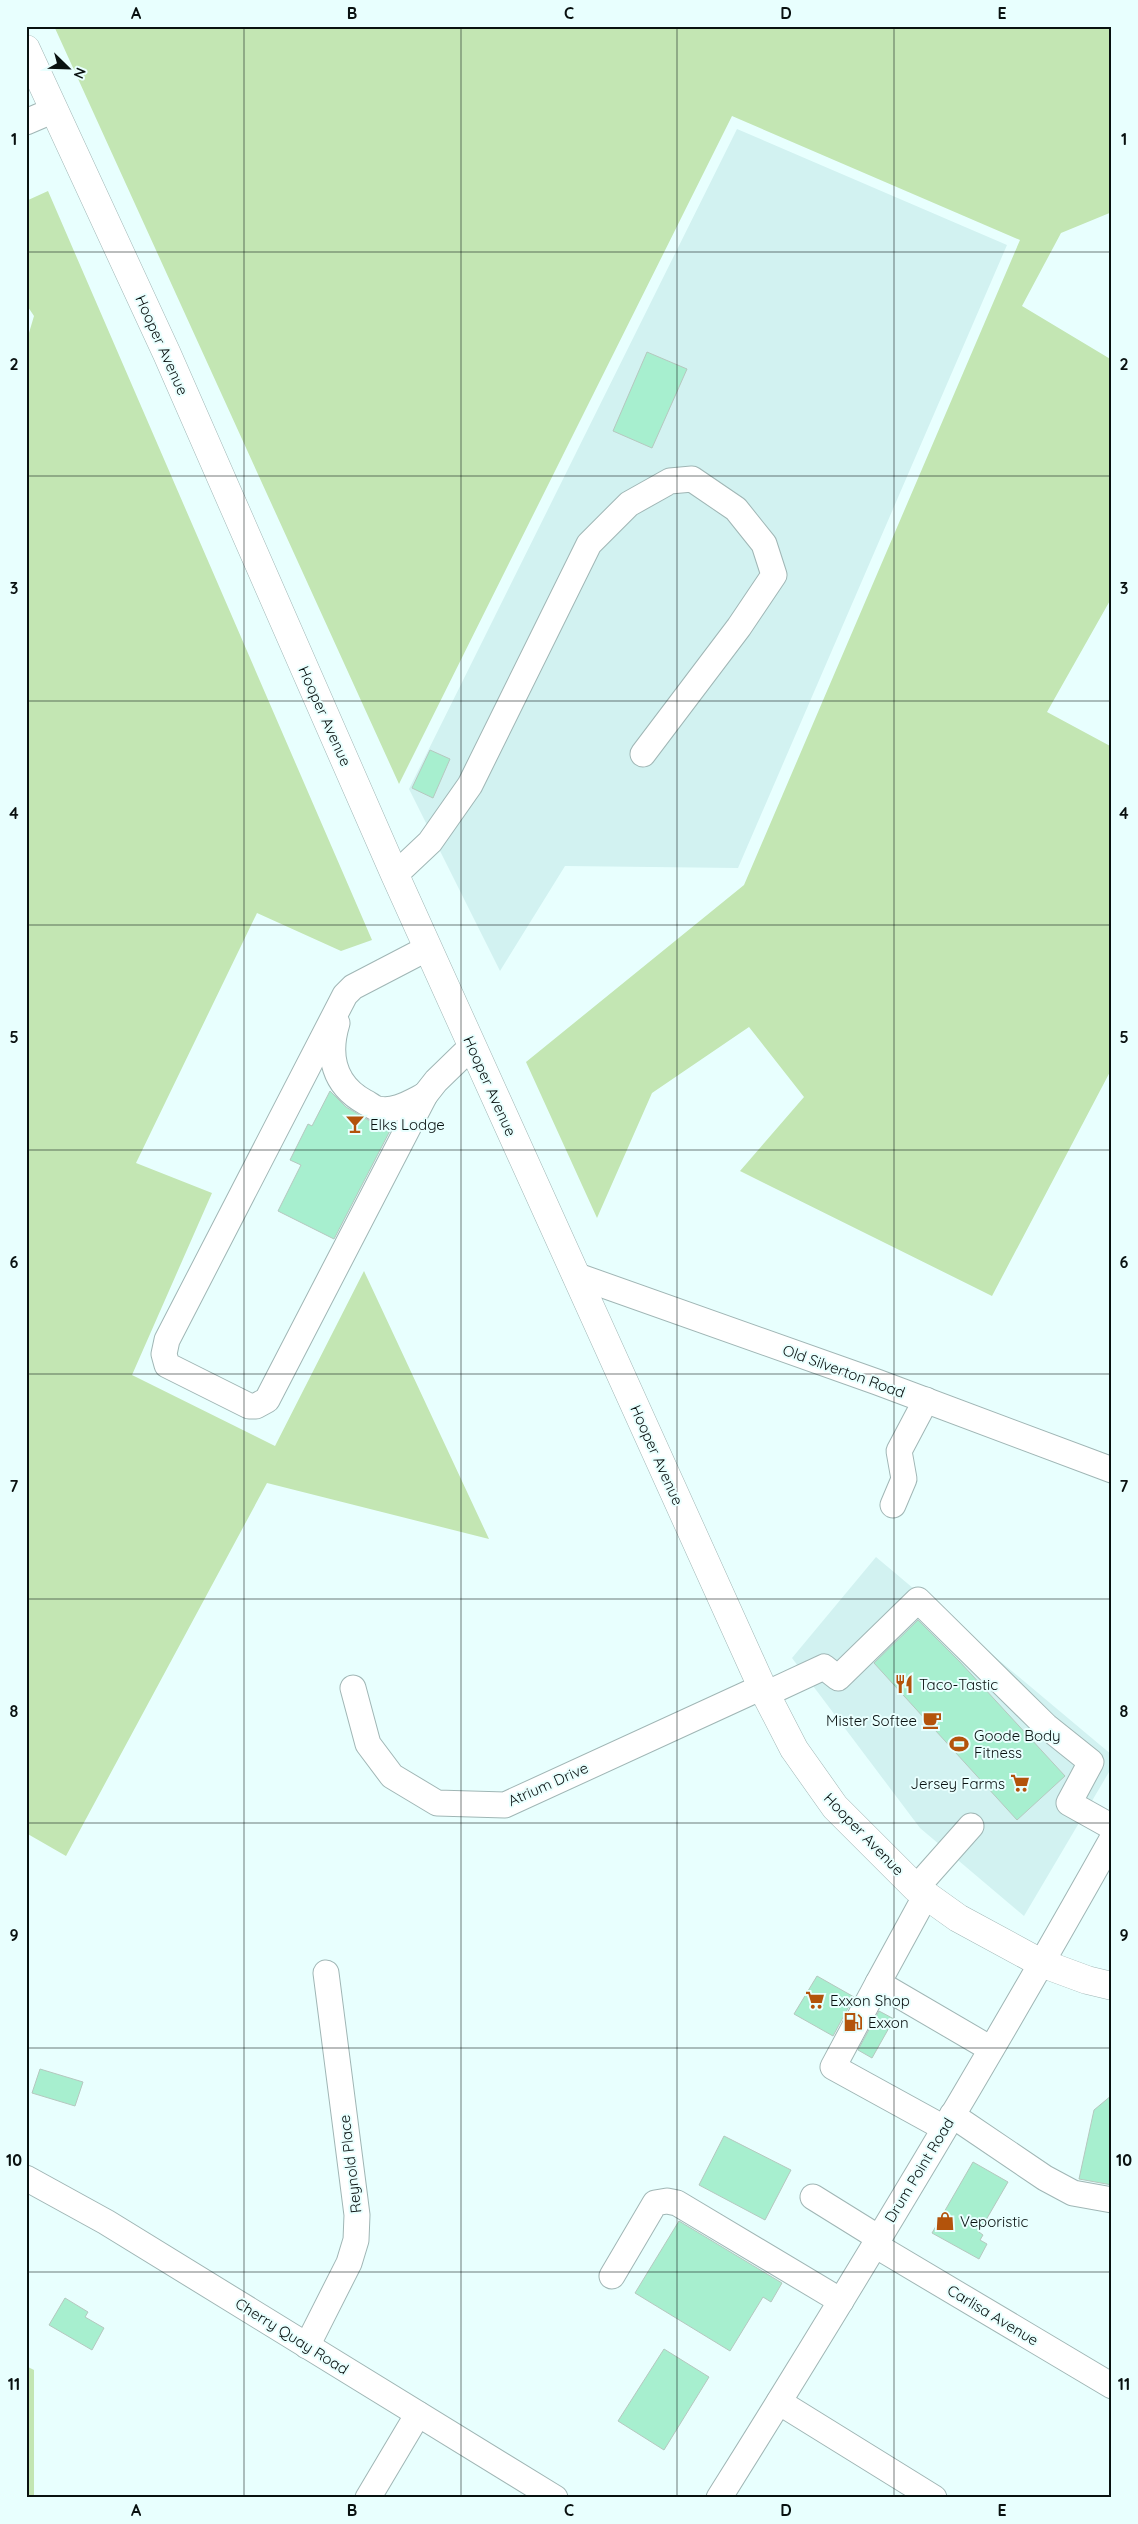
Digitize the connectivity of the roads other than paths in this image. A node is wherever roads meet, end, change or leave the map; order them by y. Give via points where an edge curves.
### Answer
1 (26, 50) edge
2 (54, 110) junction
3 (26, 122) edge
4 (644, 754) dead end
5 (394, 875) junction
6 (428, 948) junction
7 (345, 995) junction
8 (472, 1046) junction
9 (425, 1095) junction
10 (575, 1275) junction
11 (926, 1400) junction
12 (1112, 1470) edge
13 (893, 1505) dead end
14 (353, 1688) dead end
15 (764, 1691) junction
16 (971, 1826) dead end
17 (1112, 1827) edge
18 (1112, 1839) edge
19 (921, 1891) junction
20 (1041, 1963) junction
21 (326, 1972) dead end
22 (878, 1983) junction
23 (1112, 1986) edge
24 (991, 2049) junction
25 (948, 2121) junction
26 (26, 2178) edge
27 (813, 2197) dead end
28 (1112, 2200) edge
29 (877, 2242) junction
30 (612, 2276) dead end
31 (841, 2301) junction
32 (307, 2346) junction
33 (1112, 2386) edge
34 (779, 2402) junction
35 (418, 2414) junction
36 (368, 2498) edge
37 (555, 2498) edge
38 (720, 2498) edge
39 (934, 2498) edge

1 - 2 main road, Hooper Avenue
2 - 3 street
2 - 5 main road, Hooper Avenue via 167,354
4 - 5 street via 774,575 764,544 736,509 692,479 670,481 630,504 589,544 470,785 430,842
5 - 6 main road, Hooper Avenue
6 - 7 street via 353,987
6 - 8 main road, Hooper Avenue
7 - 9 street via 333,1056 335,1069 350,1094 379,1109 400,1108
7 - 9 street via 167,1340 164,1354 167,1365 249,1406 267,1400
8 - 9 street
8 - 10 main road, Hooper Avenue
10 - 11 street, Old Silverton Road
10 - 15 main road, Hooper Avenue
11 - 12 street, Old Silverton Road
11 - 13 street via 899,1451 904,1480
14 - 15 street, Atrium Drive via 368,1744 392,1776 438,1803 504,1805
15 - 17 street, Atrium Drive via 824,1667 838,1678 918,1600 1046,1726 1091,1762 1070,1802
15 - 19 main road, Hooper Avenue via 794,1748 835,1807
16 - 19 street
18 - 20 street, Drum Point Road
19 - 20 main road, Hooper Avenue via 958,1918
19 - 22 street
20 - 23 main road, Hooper Avenue
20 - 24 street, Drum Point Road
21 - 32 street, Reynold Place via 357,2215 356,2240 349,2263
22 - 24 street
22 - 25 street via 833,2067
24 - 25 street, Drum Point Road
25 - 28 street via 1073,2193
25 - 29 street, Drum Point Road
26 - 32 street, Cherry Quay Road via 106,2222
27 - 29 street, Carlisa Avenue
29 - 31 street, Drum Point Road
29 - 33 street, Carlisa Avenue
30 - 31 street via 655,2203 667,2201 677,2203
31 - 34 street, Drum Point Road
32 - 35 street, Cherry Quay Road
34 - 38 street, Drum Point Road
34 - 39 street
35 - 36 street
35 - 37 street, Cherry Quay Road

